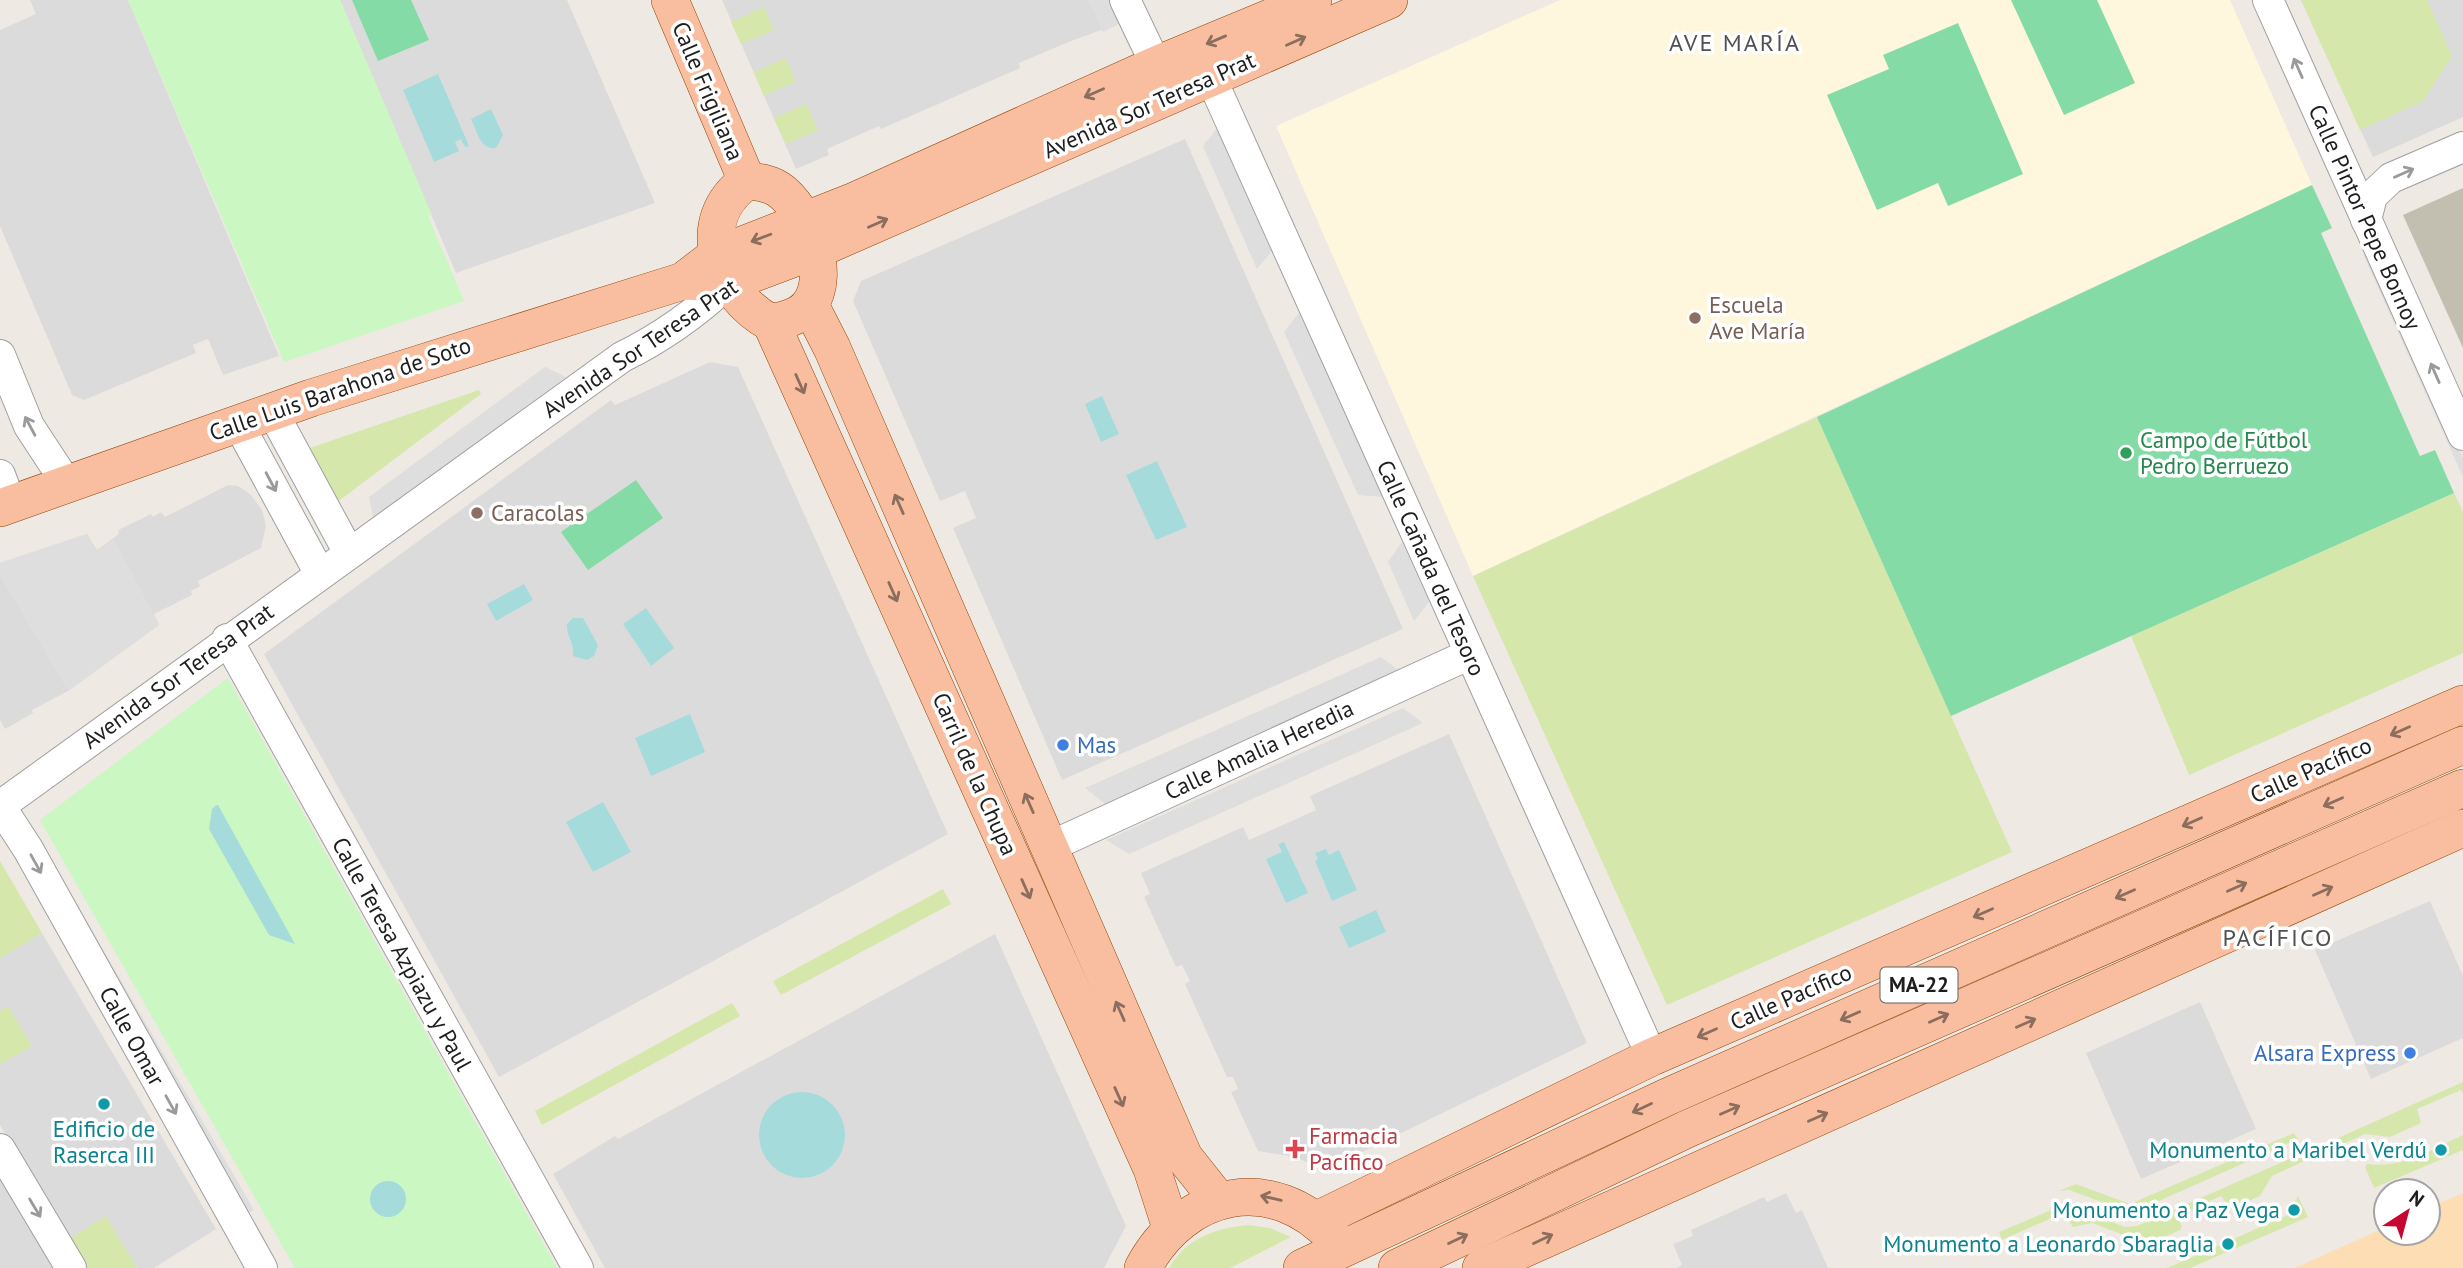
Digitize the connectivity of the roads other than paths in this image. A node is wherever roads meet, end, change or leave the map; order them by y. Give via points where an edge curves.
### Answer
1 (670, 0) edge
2 (1125, 0) edge
3 (1389, 0) edge
4 (2268, 0) edge
5 (1304, 2) edge
6 (1156, 65) junction
7 (1211, 78) junction
8 (2463, 147) edge
9 (747, 181) junction
10 (2366, 219) junction
11 (810, 236) junction
12 (723, 269) junction
13 (810, 305) junction
14 (771, 323) junction
15 (0, 355) edge
16 (272, 411) junction
17 (238, 423) junction
18 (2463, 435) edge
19 (67, 484) junction
20 (4, 496) edge
21 (349, 553) junction
22 (320, 574) junction
23 (227, 639) junction
24 (1470, 654) junction
25 (2463, 704) edge
26 (2463, 745) edge
27 (2463, 788) edge
28 (0, 806) edge
29 (2463, 828) edge
30 (1049, 847) junction
31 (1652, 1057) junction
32 (0, 1149) edge
33 (1219, 1201) junction
34 (1317, 1220) junction
35 (1171, 1228) junction
36 (1348, 1257) edge
37 (71, 1268) edge
38 (262, 1268) edge
39 (578, 1268) edge
40 (1143, 1268) edge
41 (1302, 1268) edge
42 (1396, 1268) edge
43 (1481, 1268) edge

1 - 9 main road, Calle Frigiliana
2 - 6 street
7 -> 3 main road, Avenida Sor Teresa Prat
10 -> 4 street, Calle Pintor Pepe Bornoy
5 -> 6 main road, Avenida Sor Teresa Prat
6 -> 11 main road, Avenida Sor Teresa Prat
11 -> 7 main road, Avenida Sor Teresa Prat
7 - 24 street, Calle Cañada del Tesoro
10 -> 8 street via 2372,196 2391,178
9 - 11 main road via 767,183 781,191
9 - 12 main road via 730,193 720,211 716,232
18 -> 10 street, Calle Pintor Pepe Bornoy
11 - 12 main road, Avenida Sor Teresa Prat
11 - 13 main road via 819,275
12 - 14 main road via 752,313
12 - 16 main road, Calle Luis Barahona de Soto
12 - 21 street, Avenida Sor Teresa Prat via 699,310 662,338 622,357
13 - 14 main road via 791,318
30 -> 13 main road, Carril de la Chupa
14 -> 35 main road, Carril de la Chupa via 1146,1157
19 -> 15 street via 29,426
16 - 17 main road, Calle Luis Barahona de Soto
16 - 21 street
17 - 19 main road, Calle Luis Barahona de Soto
17 -> 22 street
19 - 20 main road, Calle Luis Barahona de Soto
21 - 22 street, Avenida Sor Teresa Prat
22 - 23 street, Avenida Sor Teresa Prat
23 - 28 street, Avenida Sor Teresa Prat
23 - 39 street, Calle Teresa Azpiazu y Paul
24 - 30 street, Calle Amalia Heredia
24 - 31 street, Calle Cañada del Tesoro
25 -> 31 main road, Calle Pacífico
26 -> 36 main road, Calle Pacífico / MA-22 via 1667,1097
42 -> 27 main road, MA-22 via 1687,1129
28 -> 38 street, Calle Omar
43 -> 29 main road
33 -> 30 main road, Carril de la Chupa via 1184,1157
31 - 34 main road, Calle Pacífico
32 -> 37 street
34 -> 33 main road via 1289,1203 1259,1195
33 - 35 main road
34 - 36 main road
35 - 40 main road via 1156,1243
36 - 41 main road, Calle Pacífico / MA-22

